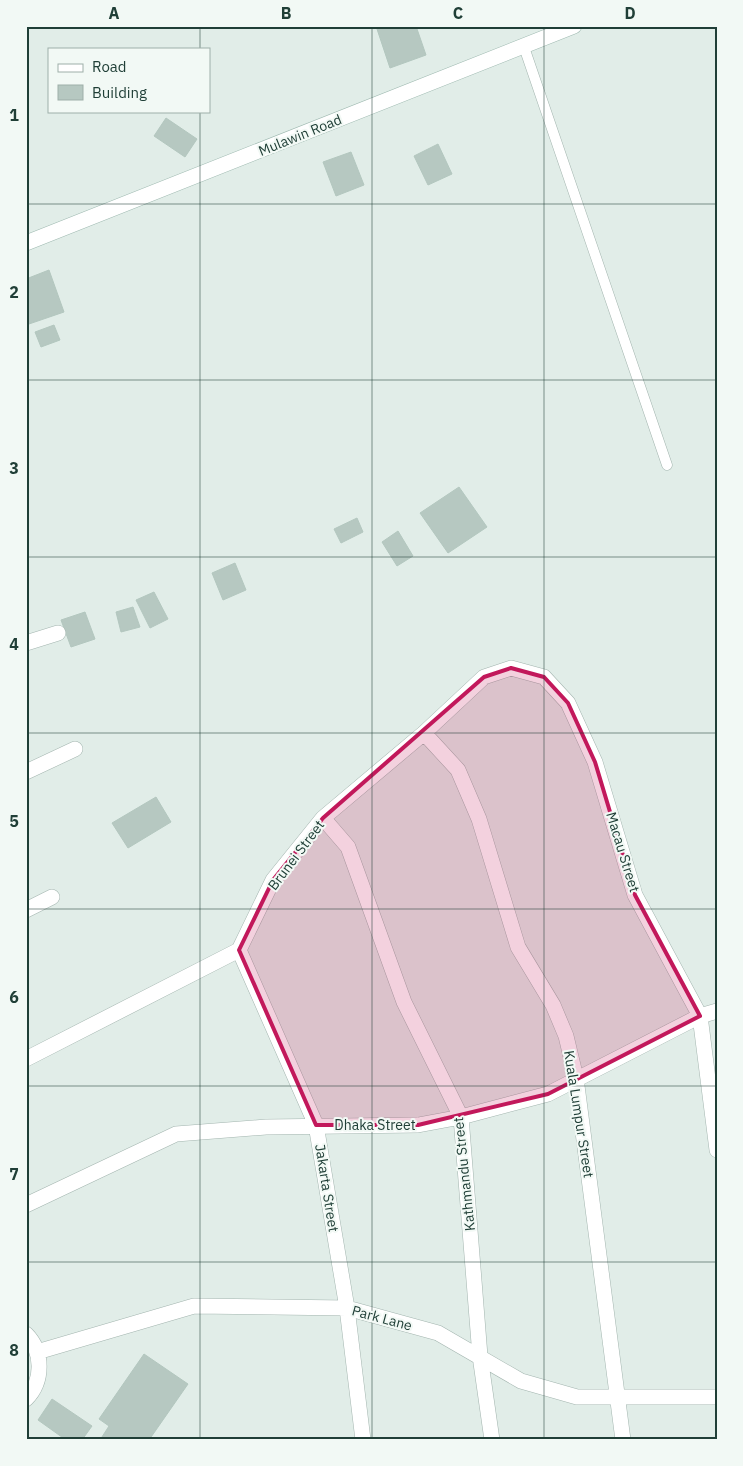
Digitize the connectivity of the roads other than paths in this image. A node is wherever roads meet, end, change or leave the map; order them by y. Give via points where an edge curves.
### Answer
1 (574, 26) edge
2 (524, 46) junction
3 (26, 243) edge
4 (667, 465) dead end
5 (58, 634) dead end
6 (26, 643) edge
7 (484, 677) joint
8 (424, 733) junction
9 (75, 749) dead end
10 (26, 772) edge
11 (323, 818) junction
12 (52, 897) dead end
13 (26, 910) edge
14 (239, 950) junction
15 (717, 1012) edge
16 (700, 1016) junction
17 (26, 1059) edge
18 (576, 1078) junction
19 (461, 1118) junction
20 (316, 1125) junction
21 (717, 1150) edge
22 (26, 1205) edge
23 (347, 1308) junction
24 (26, 1334) edge
25 (37, 1352) junction
26 (480, 1356) junction
27 (618, 1398) junction
28 (717, 1398) edge
29 (26, 1399) edge
30 (364, 1440) edge
31 (492, 1440) edge
32 (623, 1440) edge

1 - 2 street, Mulawin Road
2 - 3 street, Mulawin Road
2 - 4 lane
5 - 6 street
7 - 8 street, Brunei Street
7 - 16 street, Macau Street via 511,668 544,677 568,703 595,762 635,895
8 - 11 street, Brunei Street
8 - 18 street, Kuala Lumpur Street via 458,770 479,819 518,948 553,1005 566,1036
9 - 10 street
11 - 14 street, Brunei Street via 273,880
11 - 19 street, Kathmandu Street via 348,847 404,1002
12 - 13 street
14 - 17 street
14 - 20 street, Jakarta Street
15 - 16 street, Dhaka Street
16 - 18 street, Dhaka Street
16 - 21 street, Macau Street
18 - 19 street, Dhaka Street via 548,1094
18 - 27 street, Kuala Lumpur Street
19 - 20 street, Dhaka Street via 418,1125
19 - 26 street, Kathmandu Street
20 - 22 street, Dhaka Street via 176,1134
20 - 23 street, Jakarta Street
23 - 25 street, Park Lane via 194,1306
23 - 26 street, Park Lane via 438,1333
23 - 30 street, Jakarta Street
24 - 25 street
25 - 29 street via 40,1367 37,1381
26 - 27 street, Park Lane via 521,1381 577,1398
26 - 31 street, Kathmandu Street
27 - 28 street, Park Lane
27 - 32 street, Kuala Lumpur Street

